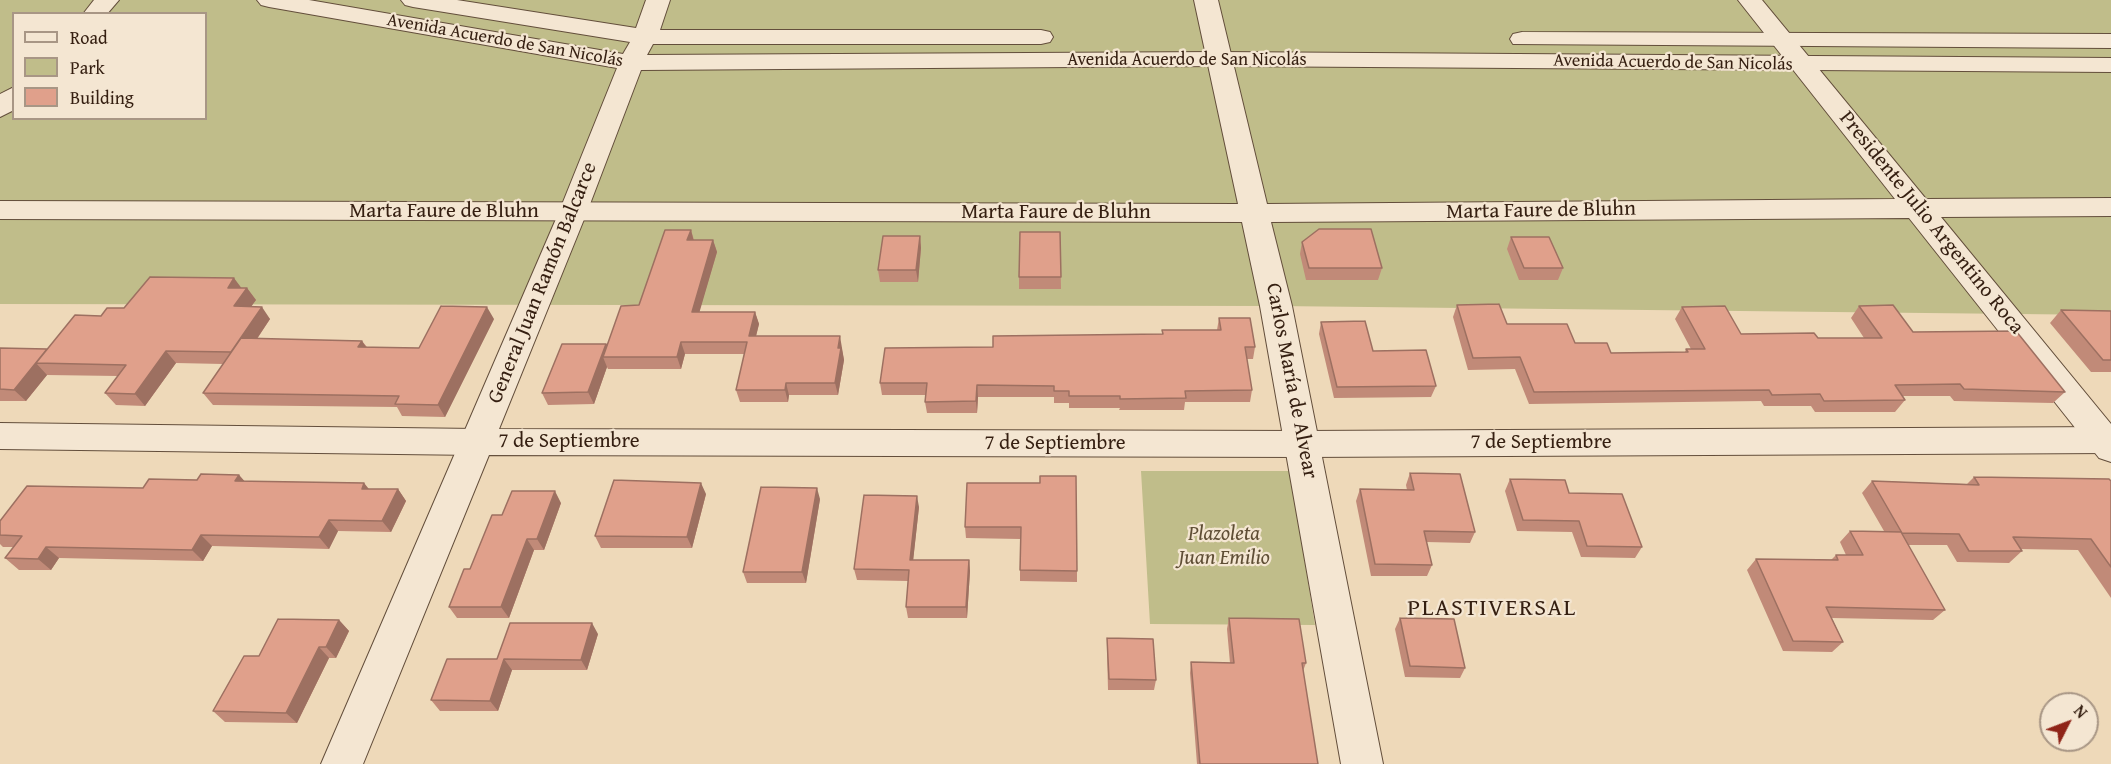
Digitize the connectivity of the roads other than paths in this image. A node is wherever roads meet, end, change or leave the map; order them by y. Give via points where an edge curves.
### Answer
1 (107, 0) edge
2 (269, 0) edge
3 (413, 0) edge
4 (658, 0) edge
5 (1206, 0) edge
6 (1750, 0) edge
7 (95, 12) edge
8 (1782, 40) junction
9 (2111, 40) edge
10 (1217, 48) junction
11 (638, 50) junction
12 (1802, 64) junction
13 (2111, 65) edge
14 (12, 97) edge
15 (0, 109) edge
16 (1918, 207) junction
17 (2111, 207) edge
18 (0, 210) edge
19 (573, 212) junction
20 (1256, 213) junction
21 (0, 436) edge
22 (477, 442) junction
23 (2109, 442) edge
24 (1304, 444) junction
25 (342, 764) edge
26 (1362, 764) edge

1 - 7 street
2 - 11 street, Avenida Acuerdo de San Nicolás
3 - 11 street, Avenida Acuerdo de San Nicolás
4 - 11 street, General Juan Ramón Balcarce
5 - 10 street, Carlos María de Alvear
6 - 8 street, Presidente Julio Argentino Roca
8 - 9 street, Avenida Acuerdo de San Nicolás
8 - 10 street, Avenida Acuerdo de San Nicolás
8 - 12 street, Presidente Julio Argentino Roca
10 - 11 street, Avenida Acuerdo de San Nicolás
10 - 12 street, Avenida Acuerdo de San Nicolás
10 - 20 street, Carlos María de Alvear
11 - 19 street, General Juan Ramón Balcarce
12 - 13 street, Avenida Acuerdo de San Nicolás
12 - 16 street, Presidente Julio Argentino Roca
14 - 15 street
16 - 17 street, Marta Faure de Bluhn
16 - 20 street, Marta Faure de Bluhn
16 - 23 street, Presidente Julio Argentino Roca
18 - 19 street, Marta Faure de Bluhn
19 - 20 street, Marta Faure de Bluhn
19 - 22 street, General Juan Ramón Balcarce
20 - 24 street, Carlos María de Alvear
21 - 22 street, 7 de Septiembre
22 - 24 street, 7 de Septiembre
22 - 25 street, General Juan Ramón Balcarce
23 - 24 street, 7 de Septiembre
24 - 26 street, Carlos María de Alvear

